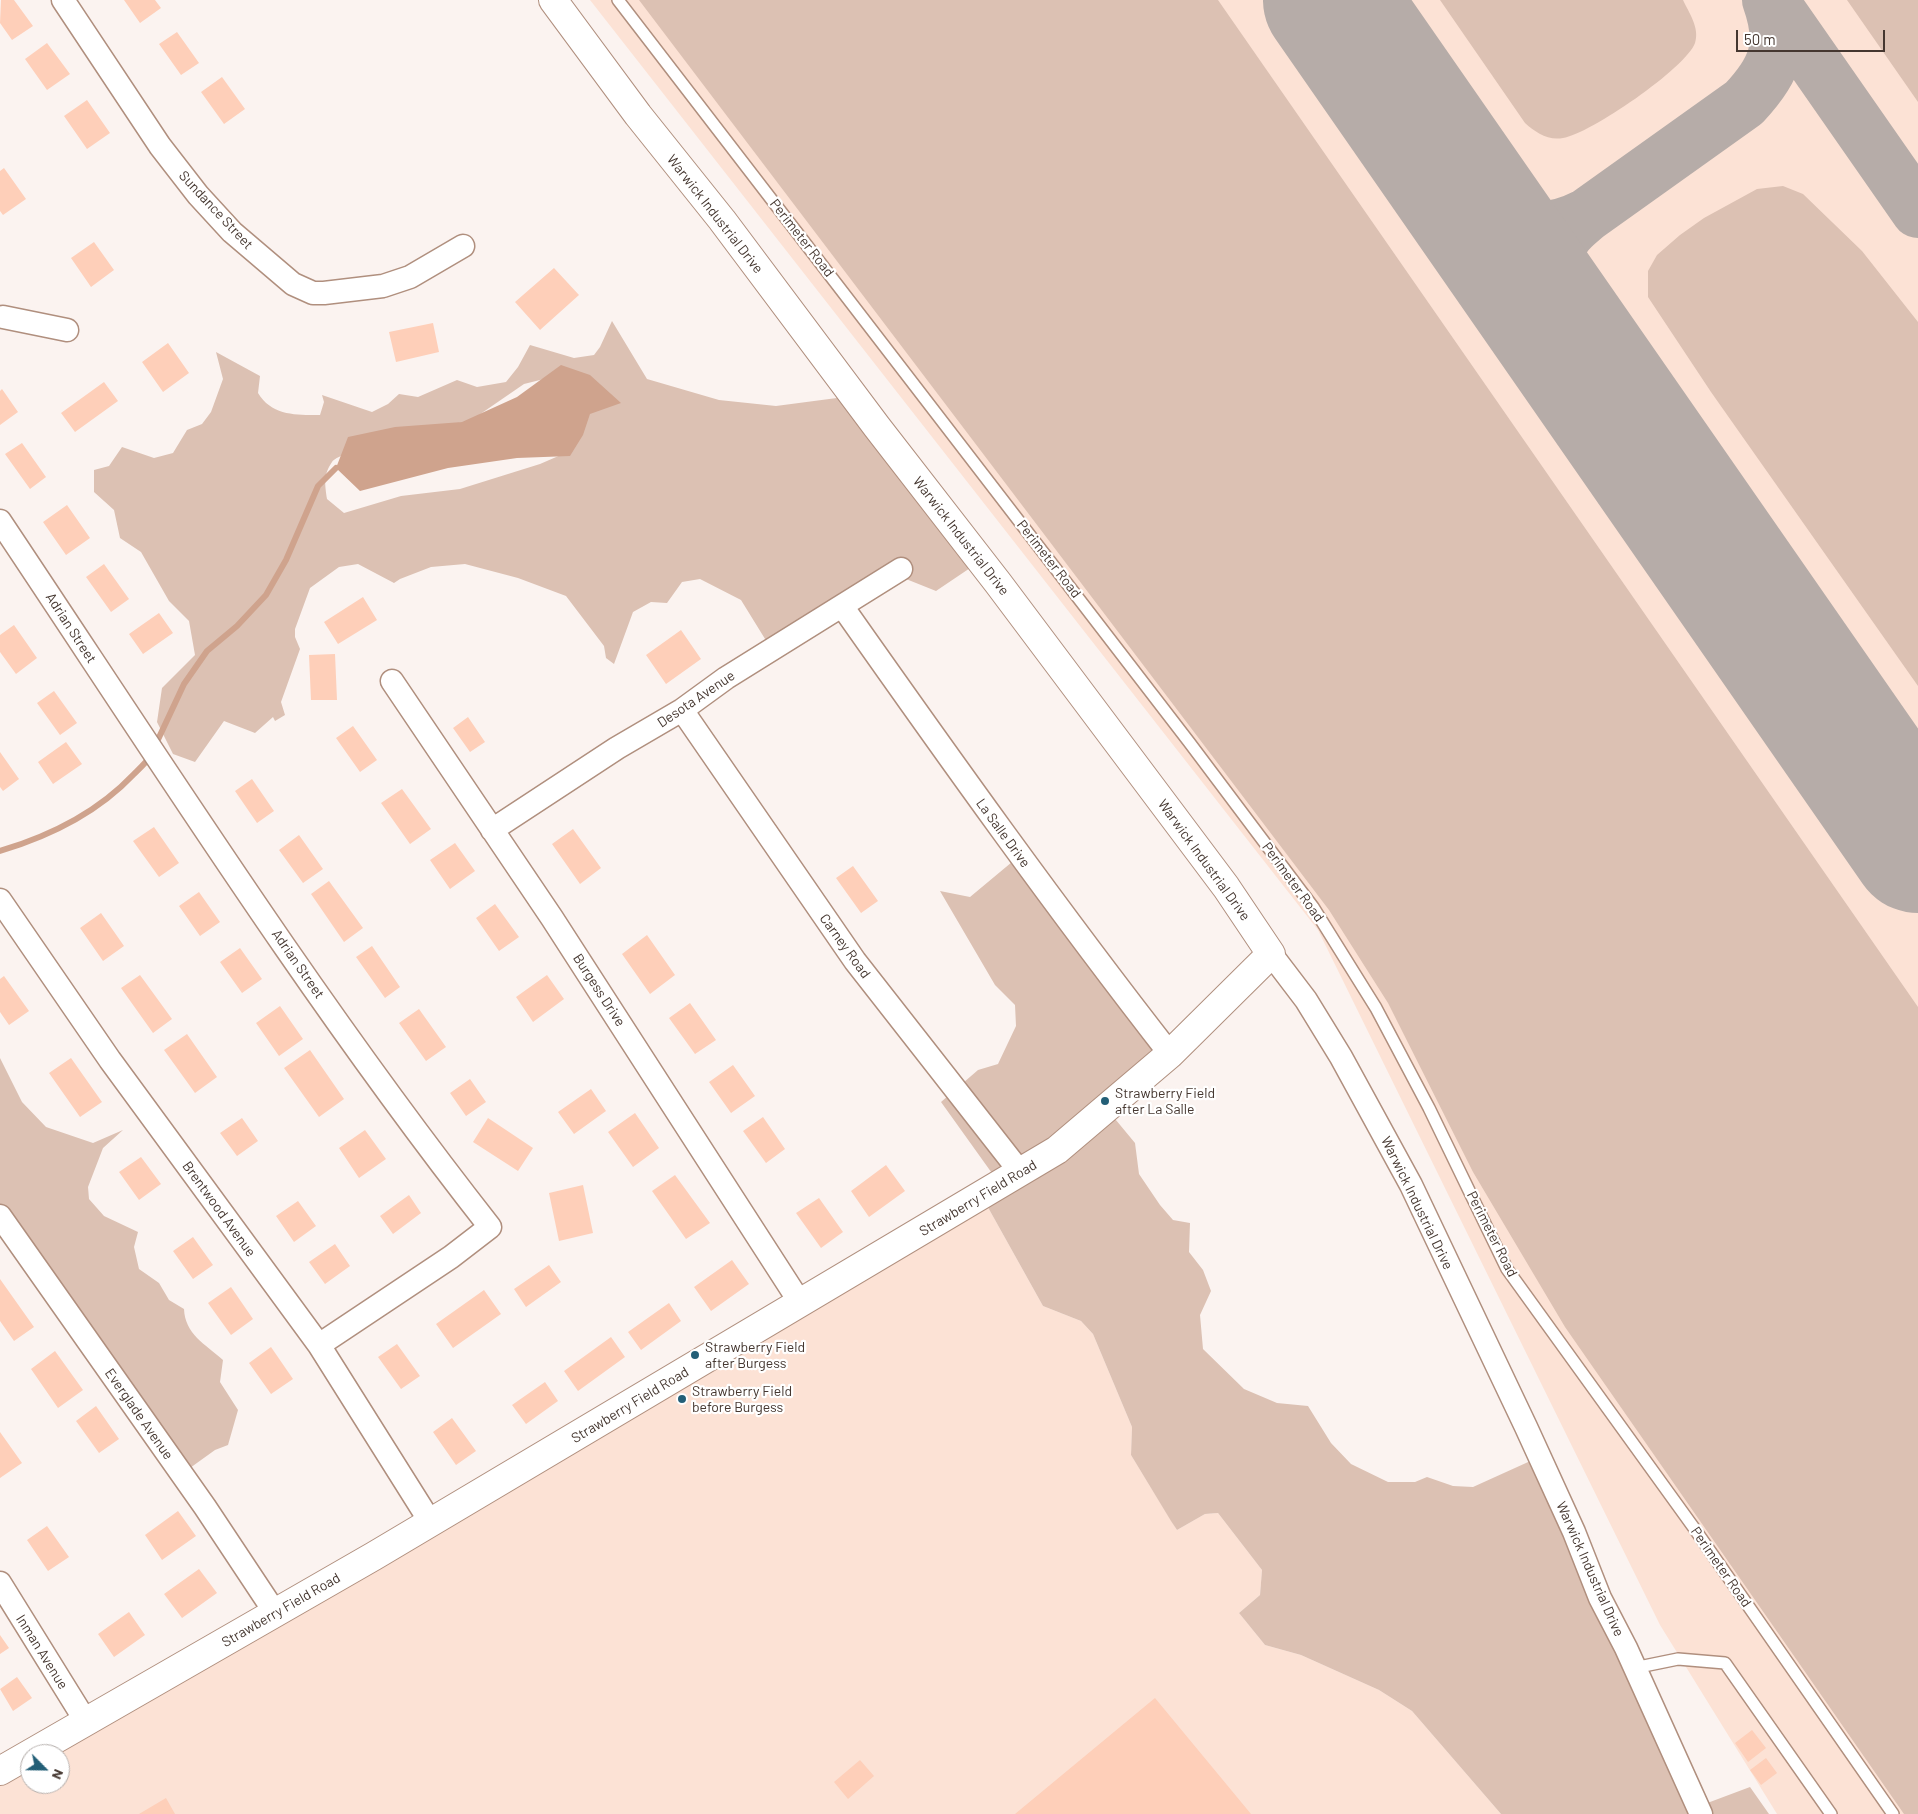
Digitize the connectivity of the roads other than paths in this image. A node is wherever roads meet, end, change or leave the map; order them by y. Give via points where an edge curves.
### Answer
1 (63, 0) edge
2 (553, 0) edge
3 (618, 0) edge
4 (463, 246) dead end
5 (1, 317) edge
6 (67, 330) dead end
7 (0, 522) edge
8 (900, 569) dead end
9 (842, 606) junction
10 (392, 681) dead end
11 (682, 710) junction
12 (492, 830) junction
13 (0, 900) edge
14 (1271, 954) junction
15 (1170, 1054) junction
16 (1021, 1173) junction
17 (0, 1216) edge
18 (801, 1304) junction
19 (319, 1345) junction
20 (431, 1523) junction
21 (0, 1583) edge
22 (276, 1614) junction
23 (1634, 1668) junction
24 (85, 1720) junction
25 (0, 1771) edge
26 (1701, 1814) edge
27 (1831, 1814) edge
28 (1892, 1814) edge

1 - 4 street, Sundance Street via 160,146 198,195 232,232 293,284 313,293 383,286 410,277
2 - 14 street, Warwick Industrial Drive via 638,116 722,220 1021,614 1214,871
3 - 28 lane, Perimeter Road via 1313,908 1376,1008 1425,1099 1507,1269 1694,1528
5 - 6 street
7 - 19 street, Adrian Street via 152,753 298,964 432,1153 490,1227 451,1257
8 - 9 street, Desota Avenue
9 - 11 street, Desota Avenue via 726,678
9 - 15 street, La Salle Drive via 1094,958
10 - 12 street, Burgess Drive
11 - 12 street, Desota Avenue via 617,748
11 - 16 street, Carney Road via 854,962
12 - 18 street, Burgess Drive
13 - 19 street, Brentwood Avenue via 110,1060
14 - 15 street, Strawberry Field Road
14 - 23 street, Warwick Industrial Drive via 1306,1000 1336,1049 1411,1185 1530,1436
15 - 16 street, Strawberry Field Road via 1084,1129
16 - 18 street, Strawberry Field Road
17 - 22 street, Everglade Avenue via 205,1507
18 - 20 street, Strawberry Field Road
19 - 20 street, Brentwood Avenue
20 - 22 street, Strawberry Field Road
21 - 24 street, Inman Avenue
22 - 24 street, Strawberry Field Road
23 - 26 street, Warwick Industrial Drive
23 - 27 lane via 1678,1659 1724,1663
24 - 25 street, Strawberry Field Road

